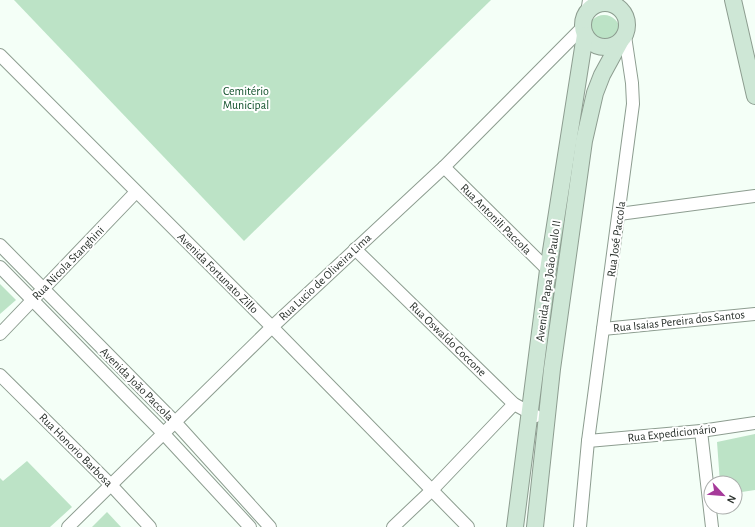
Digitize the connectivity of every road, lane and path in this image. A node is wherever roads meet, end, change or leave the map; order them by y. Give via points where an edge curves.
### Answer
1 (733, 0) edge
2 (618, 3) edge
3 (586, 19) edge
4 (623, 39) junction
5 (0, 55) edge
6 (755, 96) edge
7 (444, 167) junction
8 (136, 192) junction
9 (755, 196) edge
10 (619, 214) junction
11 (0, 245) edge
12 (355, 249) junction
13 (0, 267) edge
14 (548, 270) junction
15 (43, 288) junction
16 (32, 300) junction
17 (755, 314) edge
18 (272, 327) junction
19 (603, 329) junction
20 (0, 334) edge
21 (0, 374) edge
22 (514, 404) junction
23 (530, 413) junction
24 (546, 420) junction
25 (175, 422) junction
26 (755, 423) edge
27 (701, 431) junction
28 (163, 434) junction
29 (588, 441) junction
30 (111, 485) junction
31 (432, 490) junction
32 (68, 527) edge
33 (150, 527) edge
34 (250, 527) edge
35 (270, 527) edge
36 (393, 527) edge
37 (468, 527) edge
38 (515, 527) edge
39 (535, 527) edge
40 (580, 527) edge
41 (712, 527) edge

1 - 6 street
2 - 3 street via 596,4
2 - 4 street via 627,20
3 - 4 street via 591,43 598,47 606,48
3 - 7 street, Rua Lucio de Oliveira Lima
3 - 14 street, Avenida Papa João Paulo II
4 - 10 street, Rua José Paccola via 632,83 633,104
4 - 24 street, Avenida Papa João Paulo II via 602,75 588,118
5 - 8 street, Avenida Fortunato Zillo
7 - 12 street, Rua Lucio de Oliveira Lima
7 - 14 street, Rua Antonili Paccola
8 - 15 street, Rua Nicola Stanghini
8 - 18 street, Avenida Fortunato Zillo
9 - 10 street
10 - 19 street, Rua José Paccola
11 - 15 street, Avenida João Paccola
12 - 18 street, Rua Lucio de Oliveira Lima
12 - 22 street, Rua Oswaldo Coccone
13 - 16 street, Avenida João Paccola
14 - 23 street, Avenida Papa João Paulo II
15 - 16 street, Rua Nicola Stanghini
15 - 25 street, Avenida João Paccola
16 - 20 street, Rua Nicola Stanghini
16 - 28 street, Avenida João Paccola
17 - 19 street, Rua Isaias Pereira dos Santos
18 - 25 street, Rua Lucio de Oliveira Lima
18 - 31 street, Avenida Fortunato Zillo
19 - 29 street, Rua José Paccola
21 - 30 street, Rua Honorio Barbosa
22 - 23 street, Rua Oswaldo Coccone
22 - 31 street
23 - 24 street, Rua Oswaldo Coccone
23 - 38 street, Avenida Papa João Paulo II
24 - 39 street, Avenida Papa João Paulo II
25 - 28 street, Rua Lucio de Oliveira Lima
25 - 35 street, Avenida João Paccola
26 - 27 street, Rua Expedicionário
27 - 29 street, Rua Expedicionário
27 - 41 street
28 - 30 street, Rua Lucio de Oliveira Lima
28 - 34 street, Avenida João Paccola
29 - 40 street, Rua José Paccola
30 - 32 street, Rua Lucio de Oliveira Lima
30 - 33 street, Rua Honorio Barbosa
31 - 36 street
31 - 37 street, Avenida Fortunato Zillo

